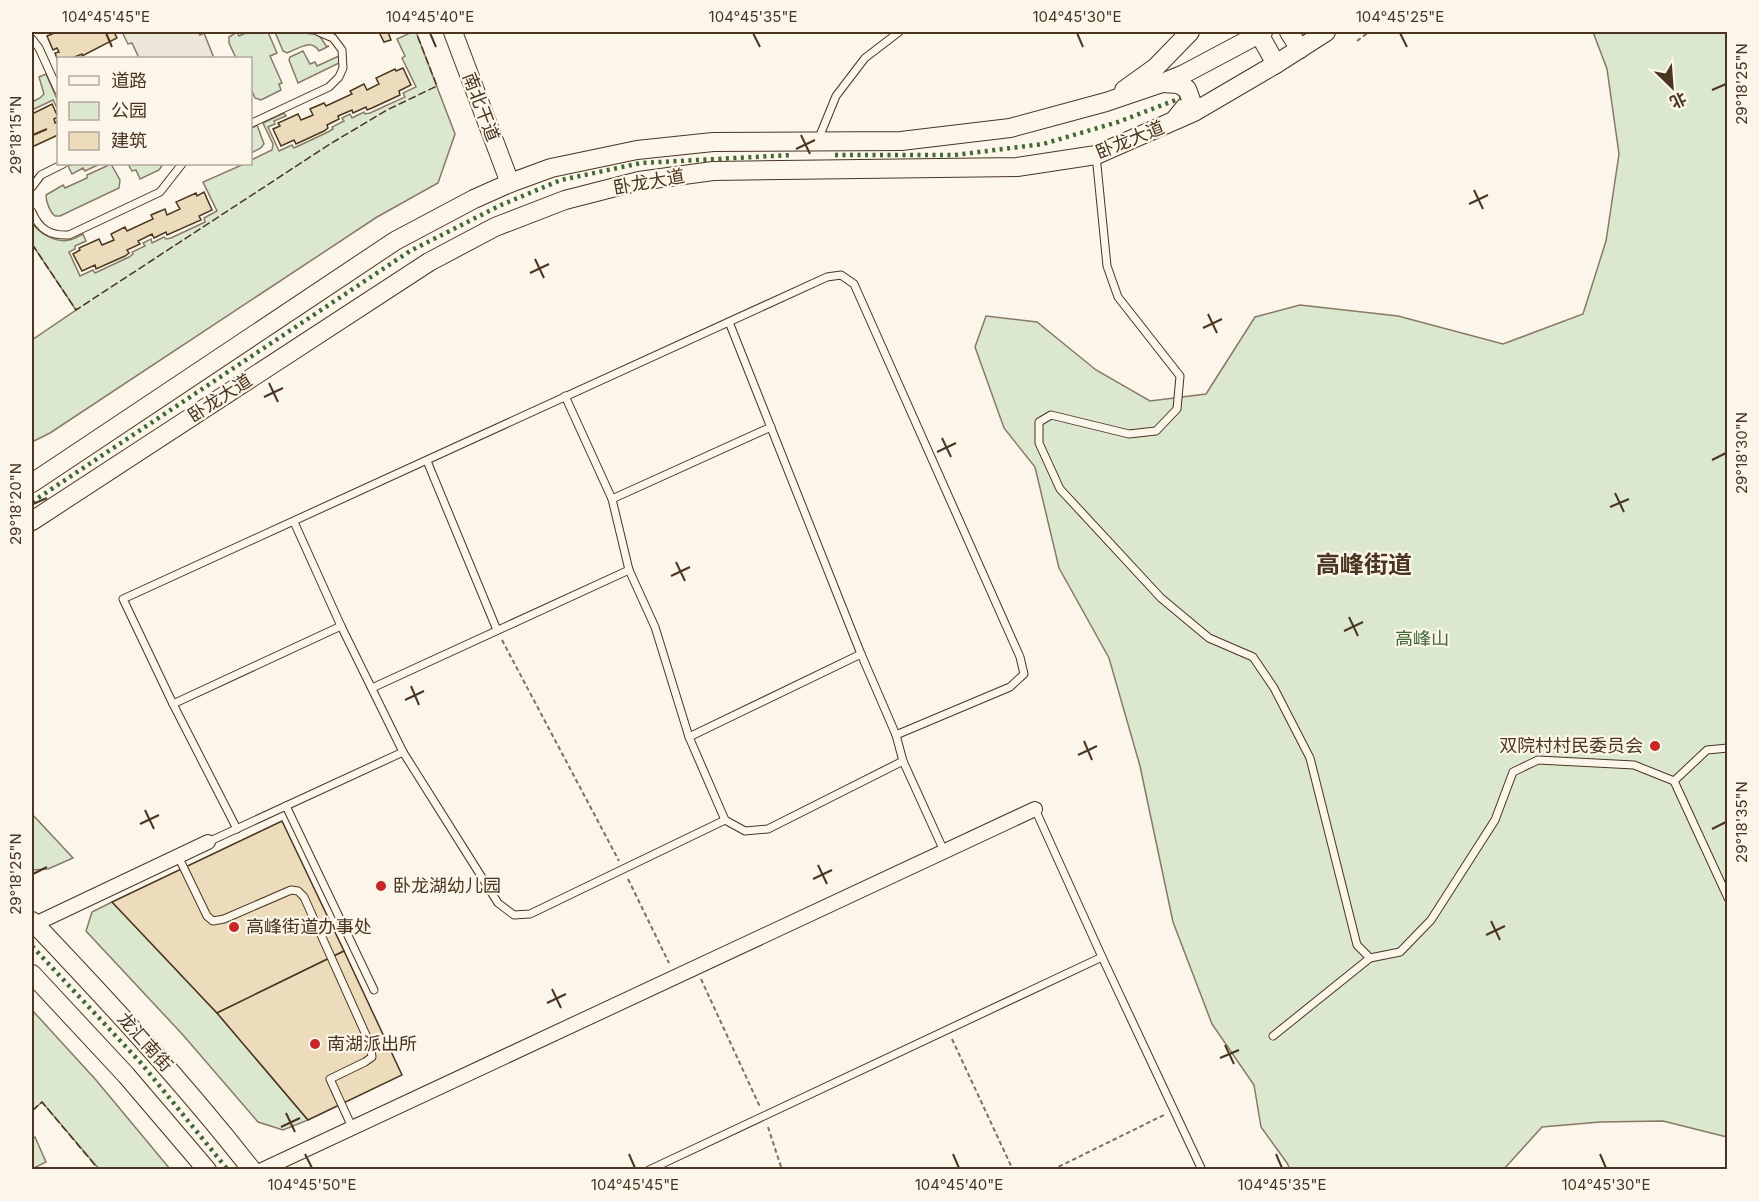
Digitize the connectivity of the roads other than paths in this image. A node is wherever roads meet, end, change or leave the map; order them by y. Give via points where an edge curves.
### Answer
1 (32, 32) edge
2 (320, 32) edge
3 (453, 32) edge
4 (899, 32) edge
5 (1190, 32) edge
6 (1260, 32) edge
7 (1290, 32) edge
8 (1326, 32) edge
9 (32, 39) edge
10 (39, 48) junction
11 (1300, 49) junction
12 (1276, 64) junction
13 (47, 66) junction
14 (57, 75) edge
15 (1162, 83) junction
16 (57, 88) edge
17 (1107, 102) junction
18 (1173, 122) junction
19 (252, 123) edge
20 (817, 142) junction
21 (1096, 155) junction
22 (61, 165) edge
23 (181, 165) edge
24 (510, 183) junction
25 (32, 187) edge
26 (32, 212) edge
27 (729, 322) junction
28 (565, 396) junction
29 (771, 426) junction
30 (427, 461) junction
31 (32, 483) edge
32 (612, 499) junction
33 (32, 521) edge
34 (294, 522) junction
35 (629, 570) junction
36 (341, 626) junction
37 (497, 630) junction
38 (861, 654) junction
39 (372, 687) junction
40 (173, 704) junction
41 (896, 735) junction
42 (689, 737) junction
43 (1728, 748) edge
44 (403, 752) junction
45 (903, 761) junction
46 (1674, 781) junction
47 (286, 806) junction
48 (1035, 808) joint
49 (725, 820) junction
50 (237, 829) junction
51 (208, 842) joint
52 (944, 851) junction
53 (178, 856) junction
54 (1728, 898) edge
55 (33, 922) edge
56 (1102, 957) junction
57 (1370, 958) junction
58 (32, 974) edge
59 (374, 990) dead end
60 (1273, 1036) dead end
61 (352, 1127) junction
62 (207, 1170) edge
63 (252, 1170) edge
64 (262, 1170) edge
65 (649, 1170) edge
66 (1202, 1170) edge

1 - 10 lane
2 - 19 lane via 333,38 342,50 339,77 328,87
3 - 24 main road, 南北干道
4 - 20 lane via 865,58 836,96
5 - 17 main road via 1156,67
6 - 12 main road
6 - 15 main road, 卧龙大道
7 - 11 main road
8 - 11 main road, 卧龙大道
9 - 10 lane
10 - 13 lane
11 - 12 main road, 卧龙大道
12 - 18 main road, 卧龙大道
13 - 14 lane
13 - 16 lane
15 - 17 main road, 卧龙大道
15 - 18 main road via 1187,88 1191,100
17 - 20 main road, 卧龙大道 via 1010,128 901,141
18 - 21 main road, 卧龙大道
20 - 24 main road, 卧龙大道 via 712,142 637,150 551,168
21 - 33 main road, 卧龙大道 via 1017,167 713,171 639,181 565,200 495,227 429,262
21 - 57 lane via 1107,266 1118,297 1180,376 1177,409 1156,431 1129,434 1051,415 1039,422 1039,443 1060,489 1161,598 1209,638 1253,657 1274,688 1310,758 1357,945
22 - 25 lane via 41,175
23 - 26 lane via 160,192 69,235 47,232
24 - 31 main road, 卧龙大道 via 395,241
27 - 28 lane
27 - 29 lane
27 - 41 lane via 827,277 841,275 854,284 1020,657 1024,674 1010,687
28 - 30 lane
28 - 32 lane
29 - 32 lane
29 - 38 lane
30 - 34 lane
30 - 37 lane
32 - 35 lane
34 - 36 lane
34 - 40 lane via 123,598
35 - 37 lane
35 - 42 lane via 655,627
36 - 39 lane
36 - 40 lane
37 - 39 lane
38 - 41 lane
38 - 42 lane
39 - 44 lane
40 - 50 lane
41 - 45 lane
42 - 49 lane
43 - 46 lane via 1707,750
44 - 47 lane
44 - 49 lane via 498,903 514,915 530,914
45 - 49 lane via 768,829 746,831
45 - 52 lane
46 - 54 lane
46 - 57 lane via 1624,764 1538,760 1513,772 1495,819 1431,920 1400,952
47 - 50 lane
47 - 59 lane
48 - 52 street
48 - 56 lane
50 - 51 lane
51 - 53 street
52 - 61 street
53 - 55 street
53 - 61 lane via 213,921 291,890 304,897 370,1044 372,1056 330,1079
55 - 63 main road, 龙汇南街 via 153,1049
56 - 65 lane
56 - 66 lane
57 - 60 lane
58 - 62 main road, 龙汇南街
61 - 64 street

